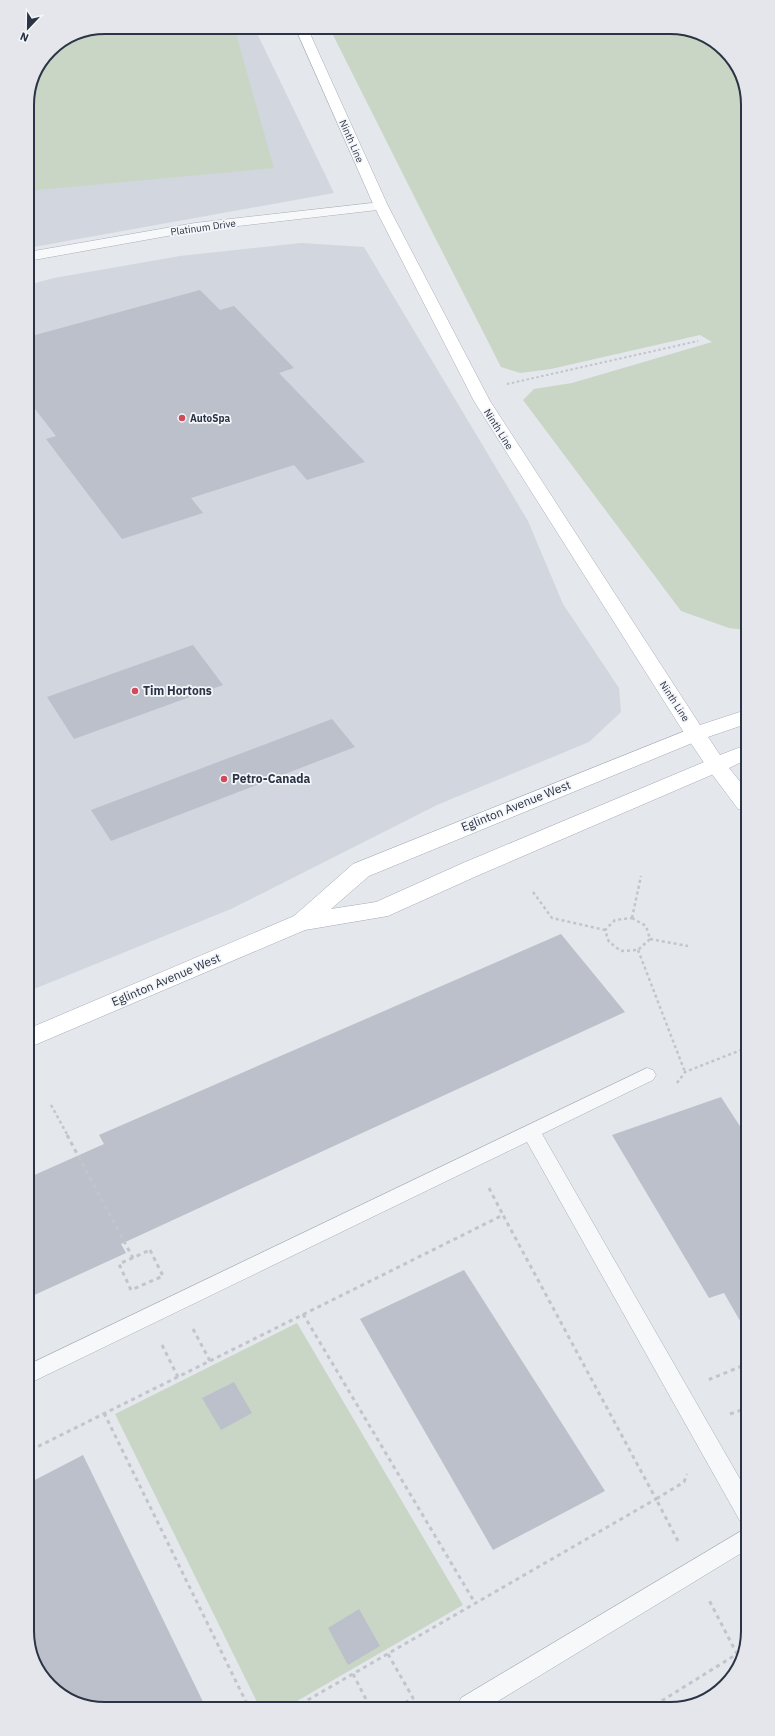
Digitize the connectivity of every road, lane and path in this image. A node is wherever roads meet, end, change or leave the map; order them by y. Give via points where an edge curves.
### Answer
1 (304, 34) edge
2 (381, 206) junction
3 (34, 256) edge
4 (698, 341) dead end
5 (476, 391) junction
6 (741, 719) edge
7 (695, 734) junction
8 (741, 754) edge
9 (716, 765) junction
10 (741, 798) edge
11 (641, 876) dead end
12 (533, 892) dead end
13 (632, 918) junction
14 (302, 922) junction
15 (605, 930) junction
16 (650, 939) junction
17 (688, 946) dead end
18 (638, 950) junction
19 (34, 1036) edge
20 (685, 1072) dead end
21 (647, 1075) dead end
22 (51, 1105) dead end
23 (530, 1132) junction
24 (133, 1258) junction
25 (303, 1314) junction
26 (186, 1330) dead end
27 (160, 1342) dead end
28 (210, 1361) junction
29 (741, 1366) edge
30 (34, 1372) edge
31 (178, 1377) junction
32 (714, 1385) dead end
33 (727, 1409) dead end
34 (741, 1410) edge
35 (104, 1414) junction
36 (34, 1449) edge
37 (656, 1499) junction
38 (741, 1502) edge
39 (741, 1541) edge
40 (693, 1570) junction
41 (476, 1603) junction
42 (388, 1654) junction
43 (737, 1654) edge
44 (737, 1654) edge
45 (353, 1674) junction
46 (246, 1702) edge
47 (304, 1702) edge
48 (367, 1702) edge
49 (406, 1702) edge
50 (476, 1702) edge
51 (660, 1702) edge

1 - 2 main road, Ninth Line
2 - 3 street, Platinum Drive via 195,227
2 - 5 main road, Ninth Line
4 - 5 path
5 - 7 main road, Ninth Line
6 - 7 main road, Eglinton Avenue West
7 - 9 main road, Ninth Line
7 - 14 main road, Eglinton Avenue West via 361,870
8 - 9 main road, Eglinton Avenue West
9 - 10 main road, Ninth Line
9 - 14 main road, Eglinton Avenue West via 380,910
11 - 13 path
12 - 15 path via 552,918
13 - 15 path via 615,920
13 - 16 path via 646,926
14 - 19 main road, Eglinton Avenue West
15 - 18 path via 609,942 622,951
16 - 17 path
16 - 18 path
18 - 20 path
21 - 23 lane
22 - 24 path
23 - 30 lane
23 - 38 lane
24 - 24 path via 150,1250 163,1276 131,1290 119,1264
25 - 28 path
25 - 37 path via 503,1215
25 - 41 path
26 - 28 path via 192,1327
27 - 31 path
28 - 31 path
29 - 32 path via 710,1379
31 - 35 path
33 - 34 path via 730,1415
35 - 36 path
35 - 46 path
37 - 40 path
37 - 41 path
39 - 40 lane
40 - 44 path
40 - 50 lane
41 - 42 path
42 - 45 path
42 - 49 path via 413,1698
43 - 51 path
45 - 47 path
45 - 48 path

